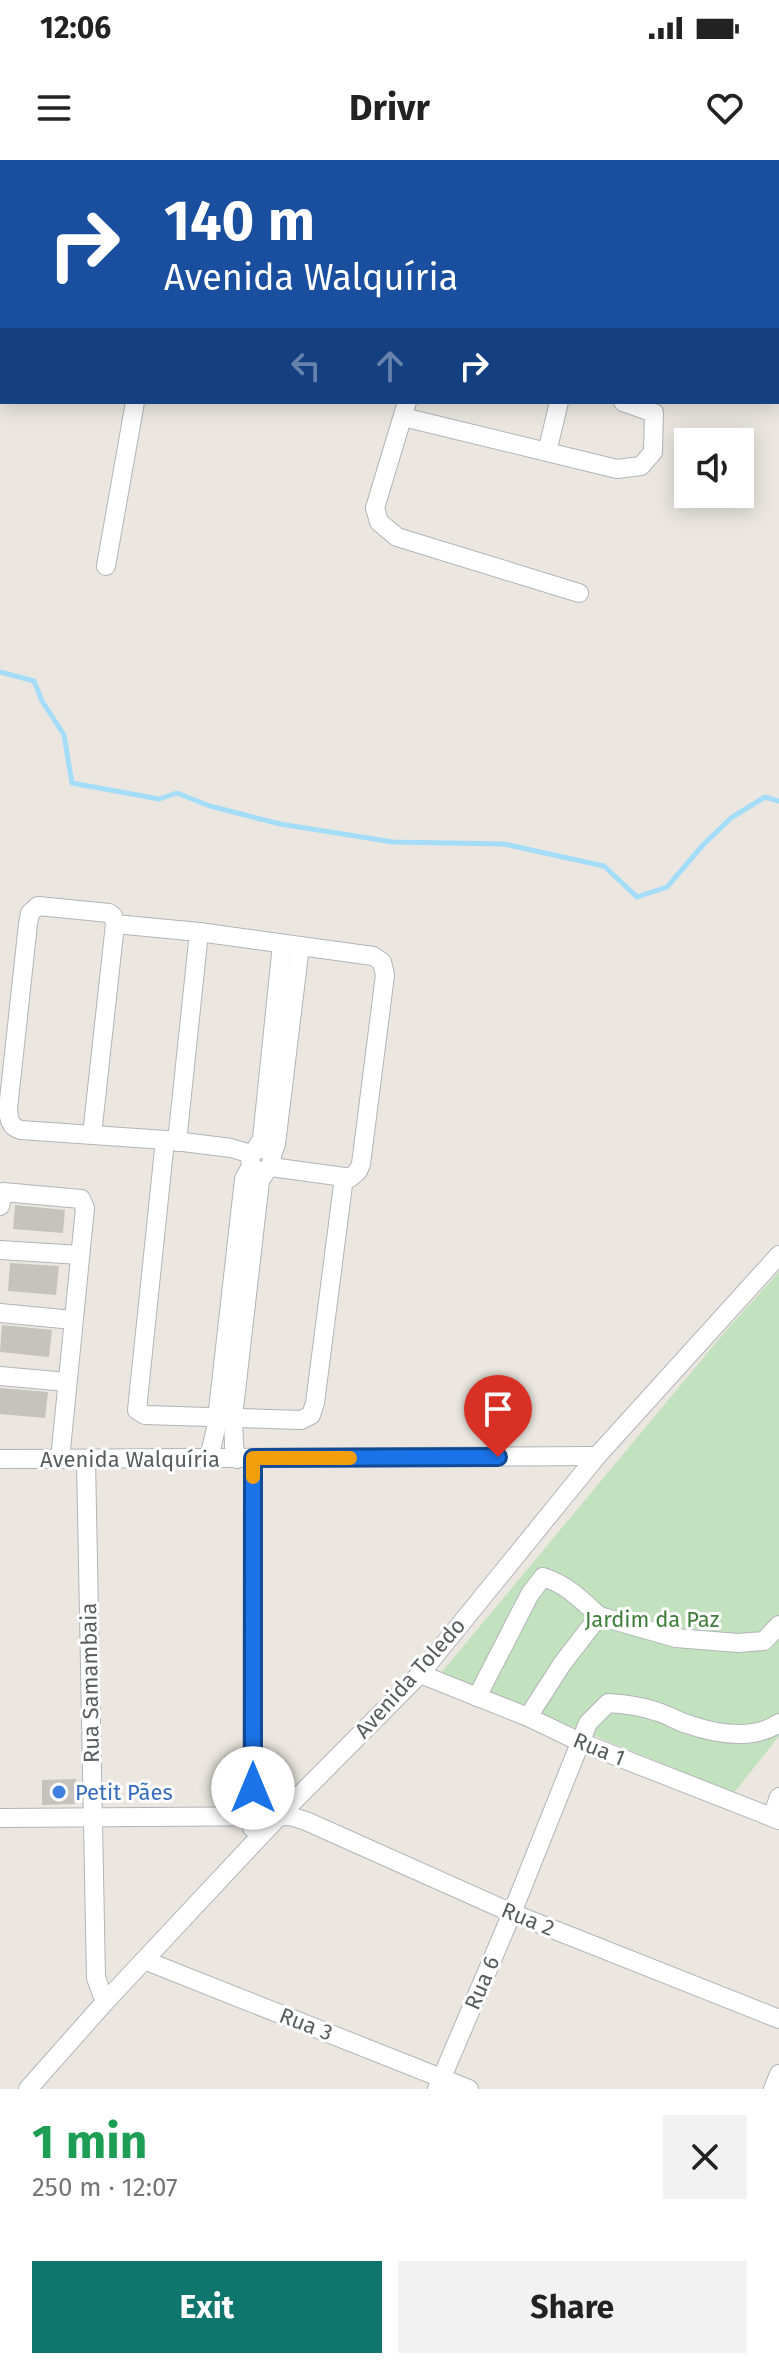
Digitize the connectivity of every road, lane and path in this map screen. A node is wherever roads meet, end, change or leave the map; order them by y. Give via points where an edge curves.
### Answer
1 (135, 404) edge
2 (559, 404) edge
3 (629, 404) edge
4 (405, 409) edge
5 (547, 452) junction
6 (106, 566) dead end
7 (579, 593) dead end
8 (115, 924) junction
9 (199, 932) junction
10 (291, 945) junction
11 (92, 1135) junction
12 (171, 1141) junction
13 (262, 1160) junction
14 (344, 1177) junction
15 (0, 1206) edge
16 (0, 1250) edge
17 (80, 1255) junction
18 (779, 1255) edge
19 (0, 1313) edge
20 (73, 1320) junction
21 (0, 1376) edge
22 (67, 1382) junction
23 (225, 1417) junction
24 (597, 1456) junction
25 (209, 1458) junction
26 (245, 1458) junction
27 (0, 1459) edge
28 (60, 1459) junction
29 (86, 1459) junction
30 (599, 1616) junction
31 (779, 1625) edge
32 (420, 1674) junction
33 (477, 1697) junction
34 (528, 1717) junction
35 (779, 1723) edge
36 (580, 1742) junction
37 (779, 1797) edge
38 (280, 1815) junction
39 (93, 1816) junction
40 (0, 1818) edge
41 (252, 1818) junction
42 (776, 1818) edge
43 (252, 1847) junction
44 (512, 1913) junction
45 (144, 1960) junction
46 (105, 2002) junction
47 (779, 2019) edge
48 (779, 2074) edge
49 (439, 2083) edge
50 (28, 2089) edge
51 (469, 2089) edge
52 (773, 2089) edge

1 - 6 street
2 - 5 street
3 - 5 street via 654,413 653,452 641,466 617,469
4 - 5 street
4 - 7 street via 375,508 379,522 397,537
8 - 9 street
8 - 11 street
8 - 11 street via 109,913 38,906 30,913 8,1109 14,1128
9 - 10 street
9 - 12 street
10 - 13 street via 276,1144
10 - 14 street via 373,956 384,967 361,1164 350,1178
11 - 12 street
12 - 13 street via 231,1148
12 - 23 street via 137,1410 145,1415
13 - 14 street
13 - 23 street via 244,1179
14 - 23 street via 311,1415 301,1420
15 - 17 street via 3,1192 81,1199 85,1208
16 - 17 street
17 - 20 street
18 - 24 street, Avenida Toledo
19 - 20 street
20 - 22 street
21 - 22 street
22 - 28 street
23 - 25 street
23 - 26 street via 234,1446
24 - 26 street, Avenida Walquíria
24 - 32 street, Avenida Toledo
25 - 26 street, Avenida Walquíria
25 - 29 street, Avenida Walquíria
26 - 41 street
27 - 28 street, Avenida Walquíria
28 - 29 street, Avenida Walquíria
29 - 39 street, Rua Samambaia
30 - 31 street via 676,1638 738,1643 764,1641
30 - 33 street via 574,1592 543,1577
30 - 34 street
32 - 33 street, Rua 1
32 - 38 street, Avenida Toledo
33 - 34 street, Rua 1
34 - 36 street, Rua 1
35 - 36 street, Rua 6 via 755,1734 723,1733 650,1709 608,1703 588,1723
36 - 42 street, Rua 1
36 - 44 street, Rua 6
37 - 42 street
38 - 41 street
38 - 43 street, Avenida Toledo
38 - 44 street, Rua 2 via 306,1821
39 - 40 street
39 - 41 street
39 - 46 street, Rua Samambaia via 96,1978
41 - 43 street
43 - 45 street, Avenida Toledo
44 - 47 street, Rua 2
44 - 49 street, Rua 6
45 - 46 street, Avenida Toledo
45 - 49 street, Rua 3
46 - 50 street, Avenida Toledo
48 - 52 street
49 - 51 street, Rua 3

